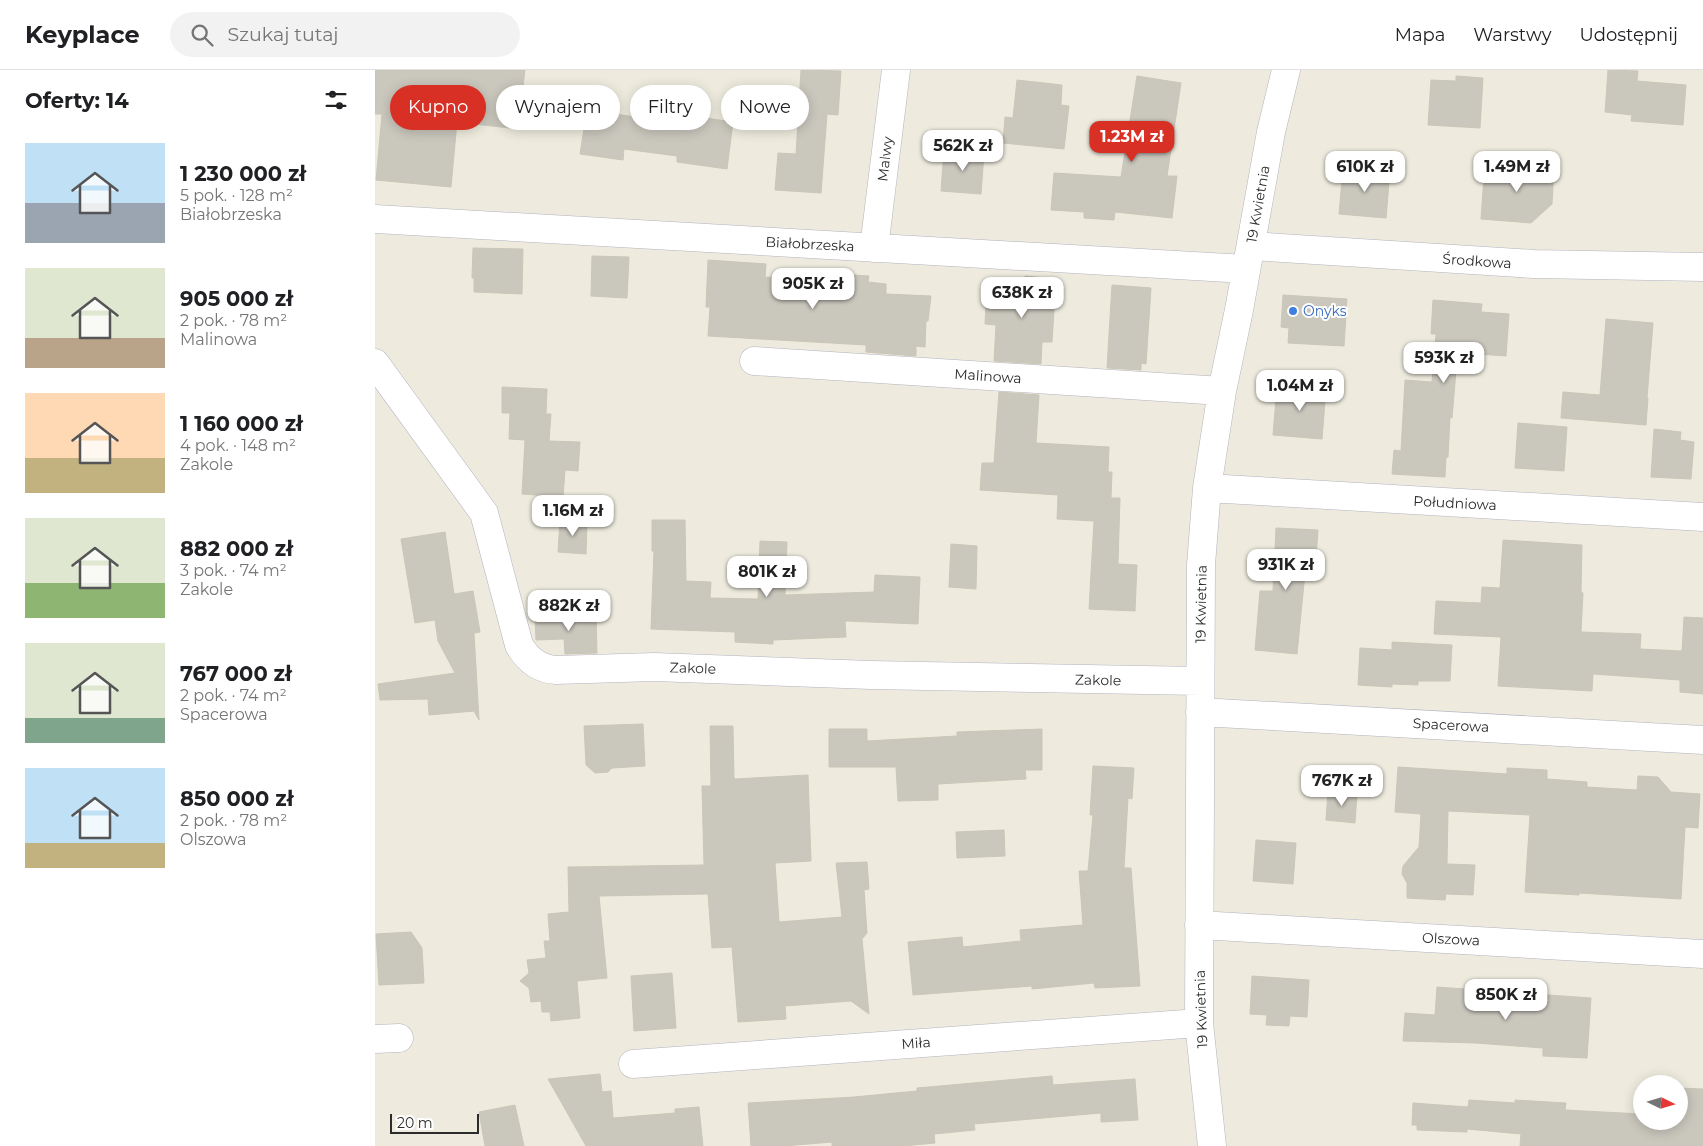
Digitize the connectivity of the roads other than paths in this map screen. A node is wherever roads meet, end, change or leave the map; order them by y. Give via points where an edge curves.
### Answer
1 (896, 70) edge
2 (1286, 70) edge
3 (375, 219) edge
4 (874, 248) junction
5 (1248, 257) junction
6 (1703, 267) edge
7 (754, 361) dead end
8 (375, 363) edge
9 (1222, 391) junction
10 (1207, 488) junction
11 (1703, 517) edge
12 (1200, 682) junction
13 (1199, 712) junction
14 (1703, 740) edge
15 (1199, 925) junction
16 (1703, 954) edge
17 (1199, 1023) junction
18 (633, 1064) dead end
19 (1212, 1146) edge

1 - 4 street, Malwy
2 - 5 street, 19 Kwietnia
3 - 4 street, Białobrzeska
4 - 5 street, Białobrzeska
5 - 6 street, Środkowa
5 - 9 street, 19 Kwietnia
7 - 9 street, Malinowa
8 - 12 street, Zakole via 484,513 519,645 528,658 546,668 654,666 871,676
9 - 10 street, 19 Kwietnia
10 - 11 street, Południowa
10 - 12 street, 19 Kwietnia via 1201,565
12 - 13 street, 19 Kwietnia
13 - 14 street, Spacerowa
13 - 15 street, 19 Kwietnia
15 - 16 street, Olszowa
15 - 17 street, 19 Kwietnia
17 - 18 street, Miła
17 - 19 street, 19 Kwietnia

